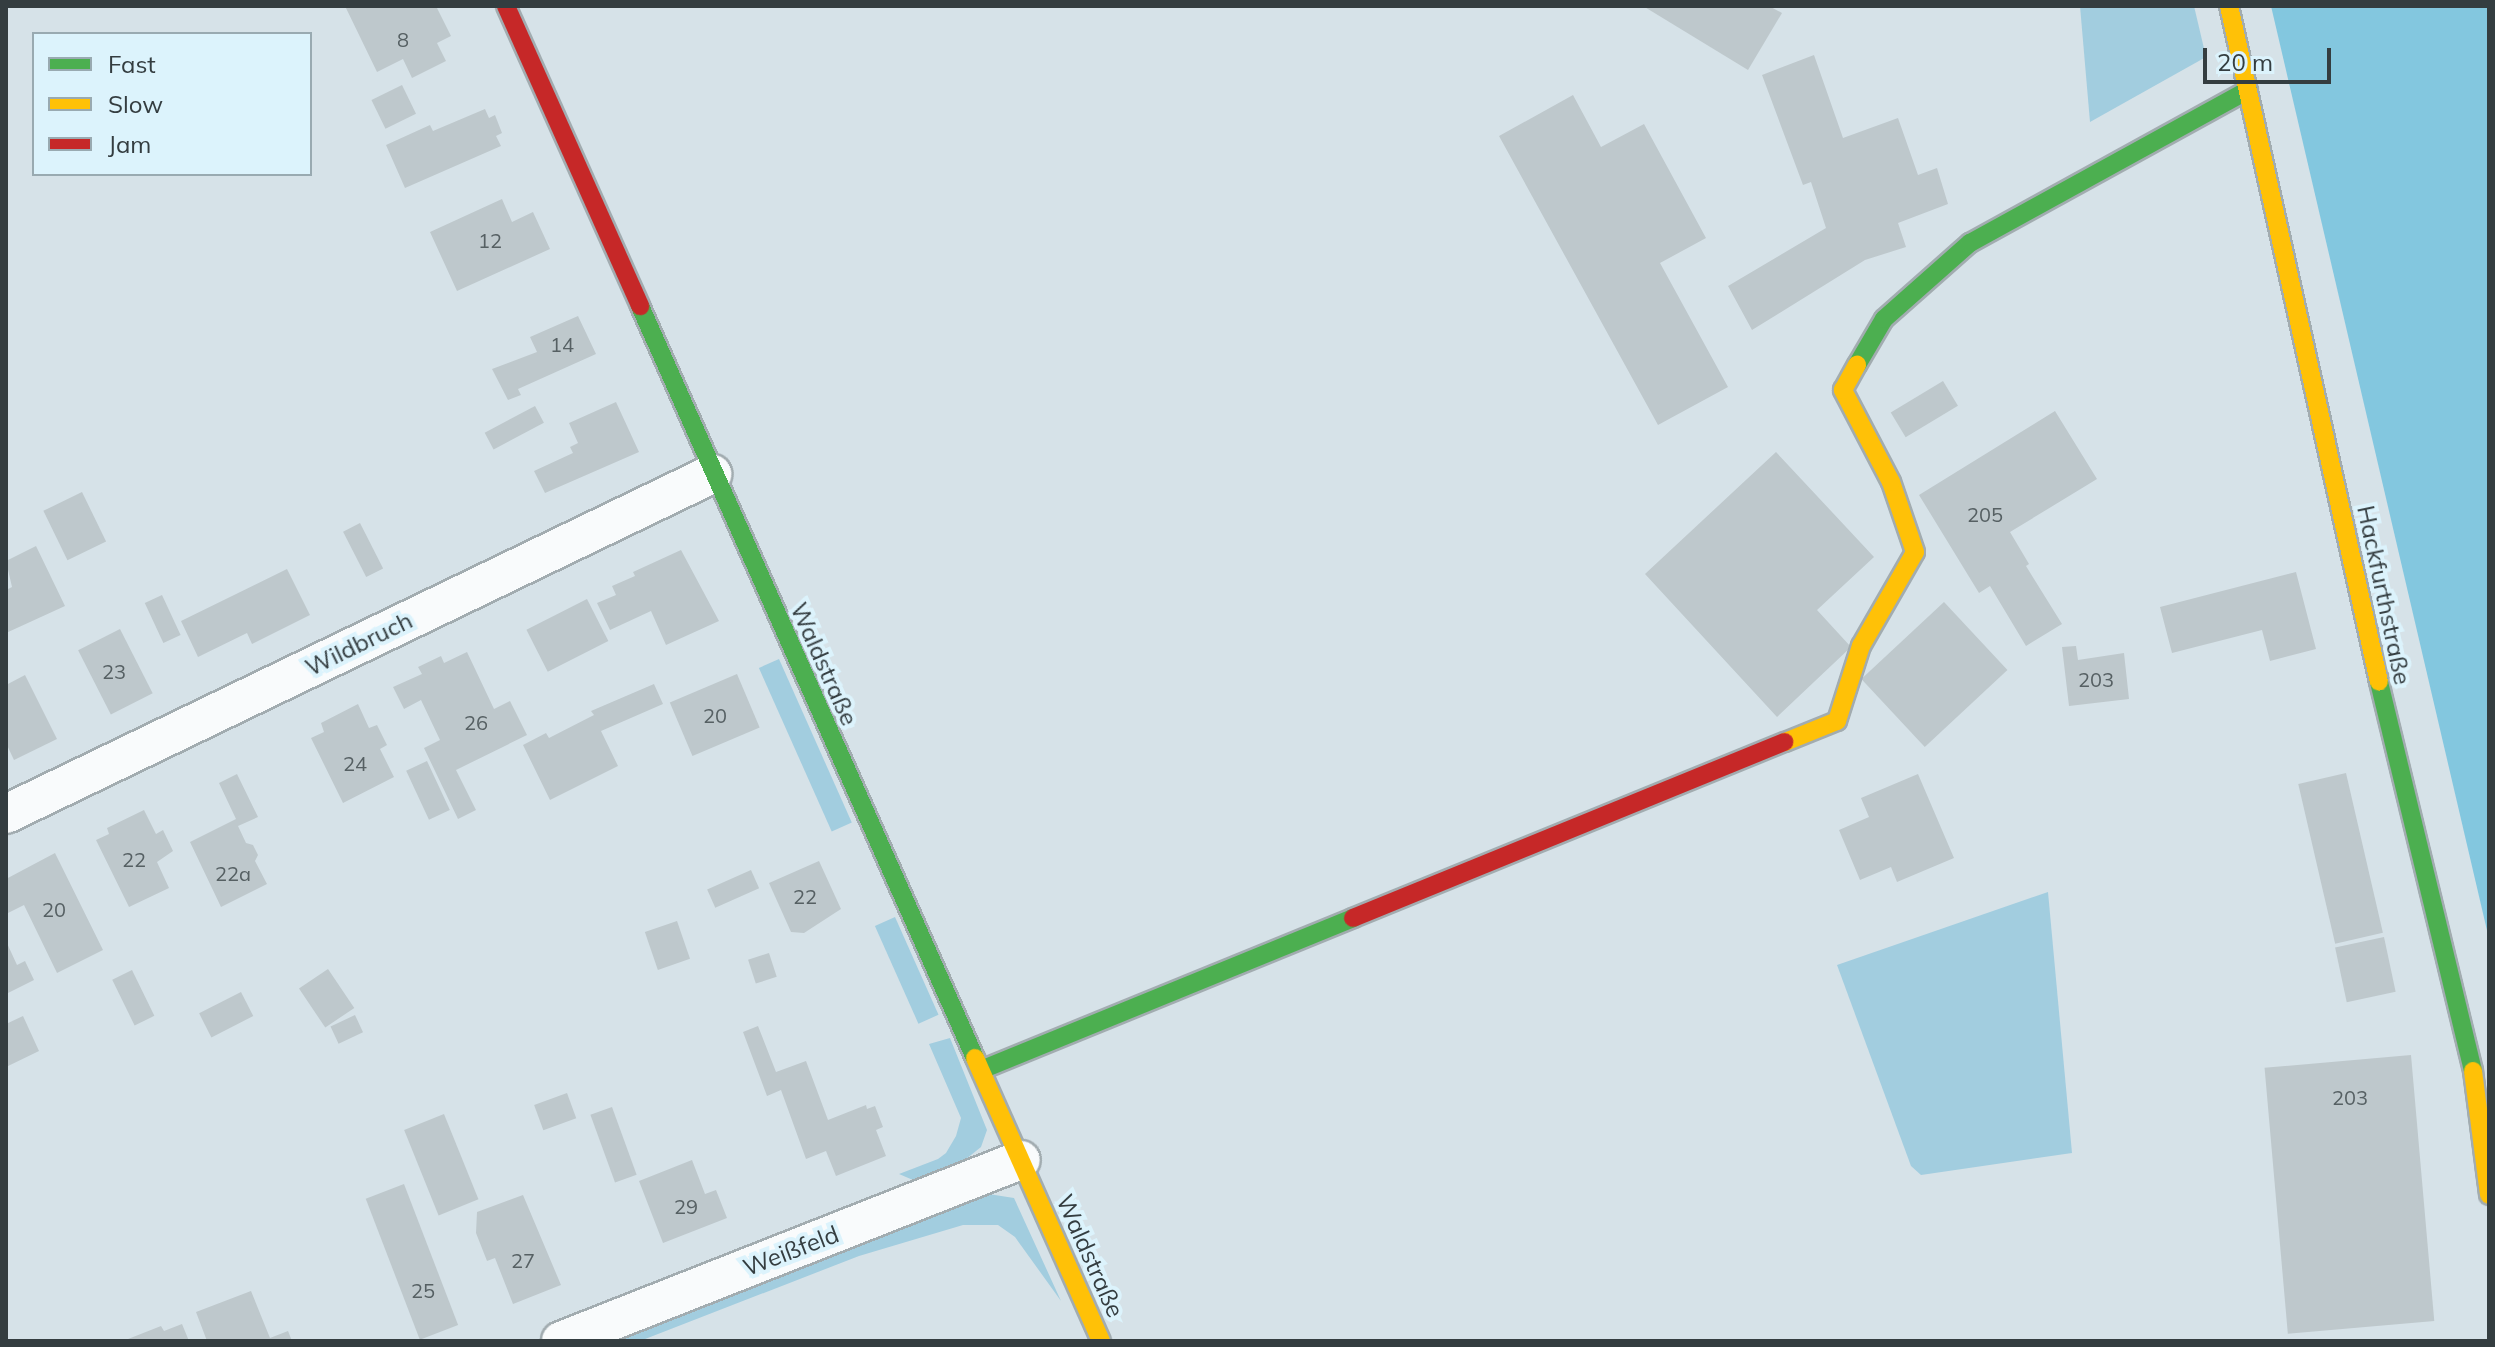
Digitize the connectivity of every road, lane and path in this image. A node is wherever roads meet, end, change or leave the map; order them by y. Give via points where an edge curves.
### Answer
1 (506, 6) edge
2 (2229, 6) edge
3 (2248, 90) junction
4 (712, 474) junction
5 (6, 814) edge
6 (981, 1070) junction
7 (1021, 1160) junction
8 (2489, 1195) edge
9 (561, 1341) edge
10 (1101, 1341) edge

1 - 4 street, Waldstraße
2 - 3 street, Hackfurthstraße
3 - 6 street via 1970,243 1884,319 1843,390 1891,482 1915,552 1861,646 1837,721
3 - 8 street, Hackfurthstraße via 2381,691 2471,1059
4 - 5 street, Wildbruch
4 - 6 street, Waldstraße
6 - 7 street, Waldstraße
7 - 9 street, Weißfeld
7 - 10 street, Waldstraße

